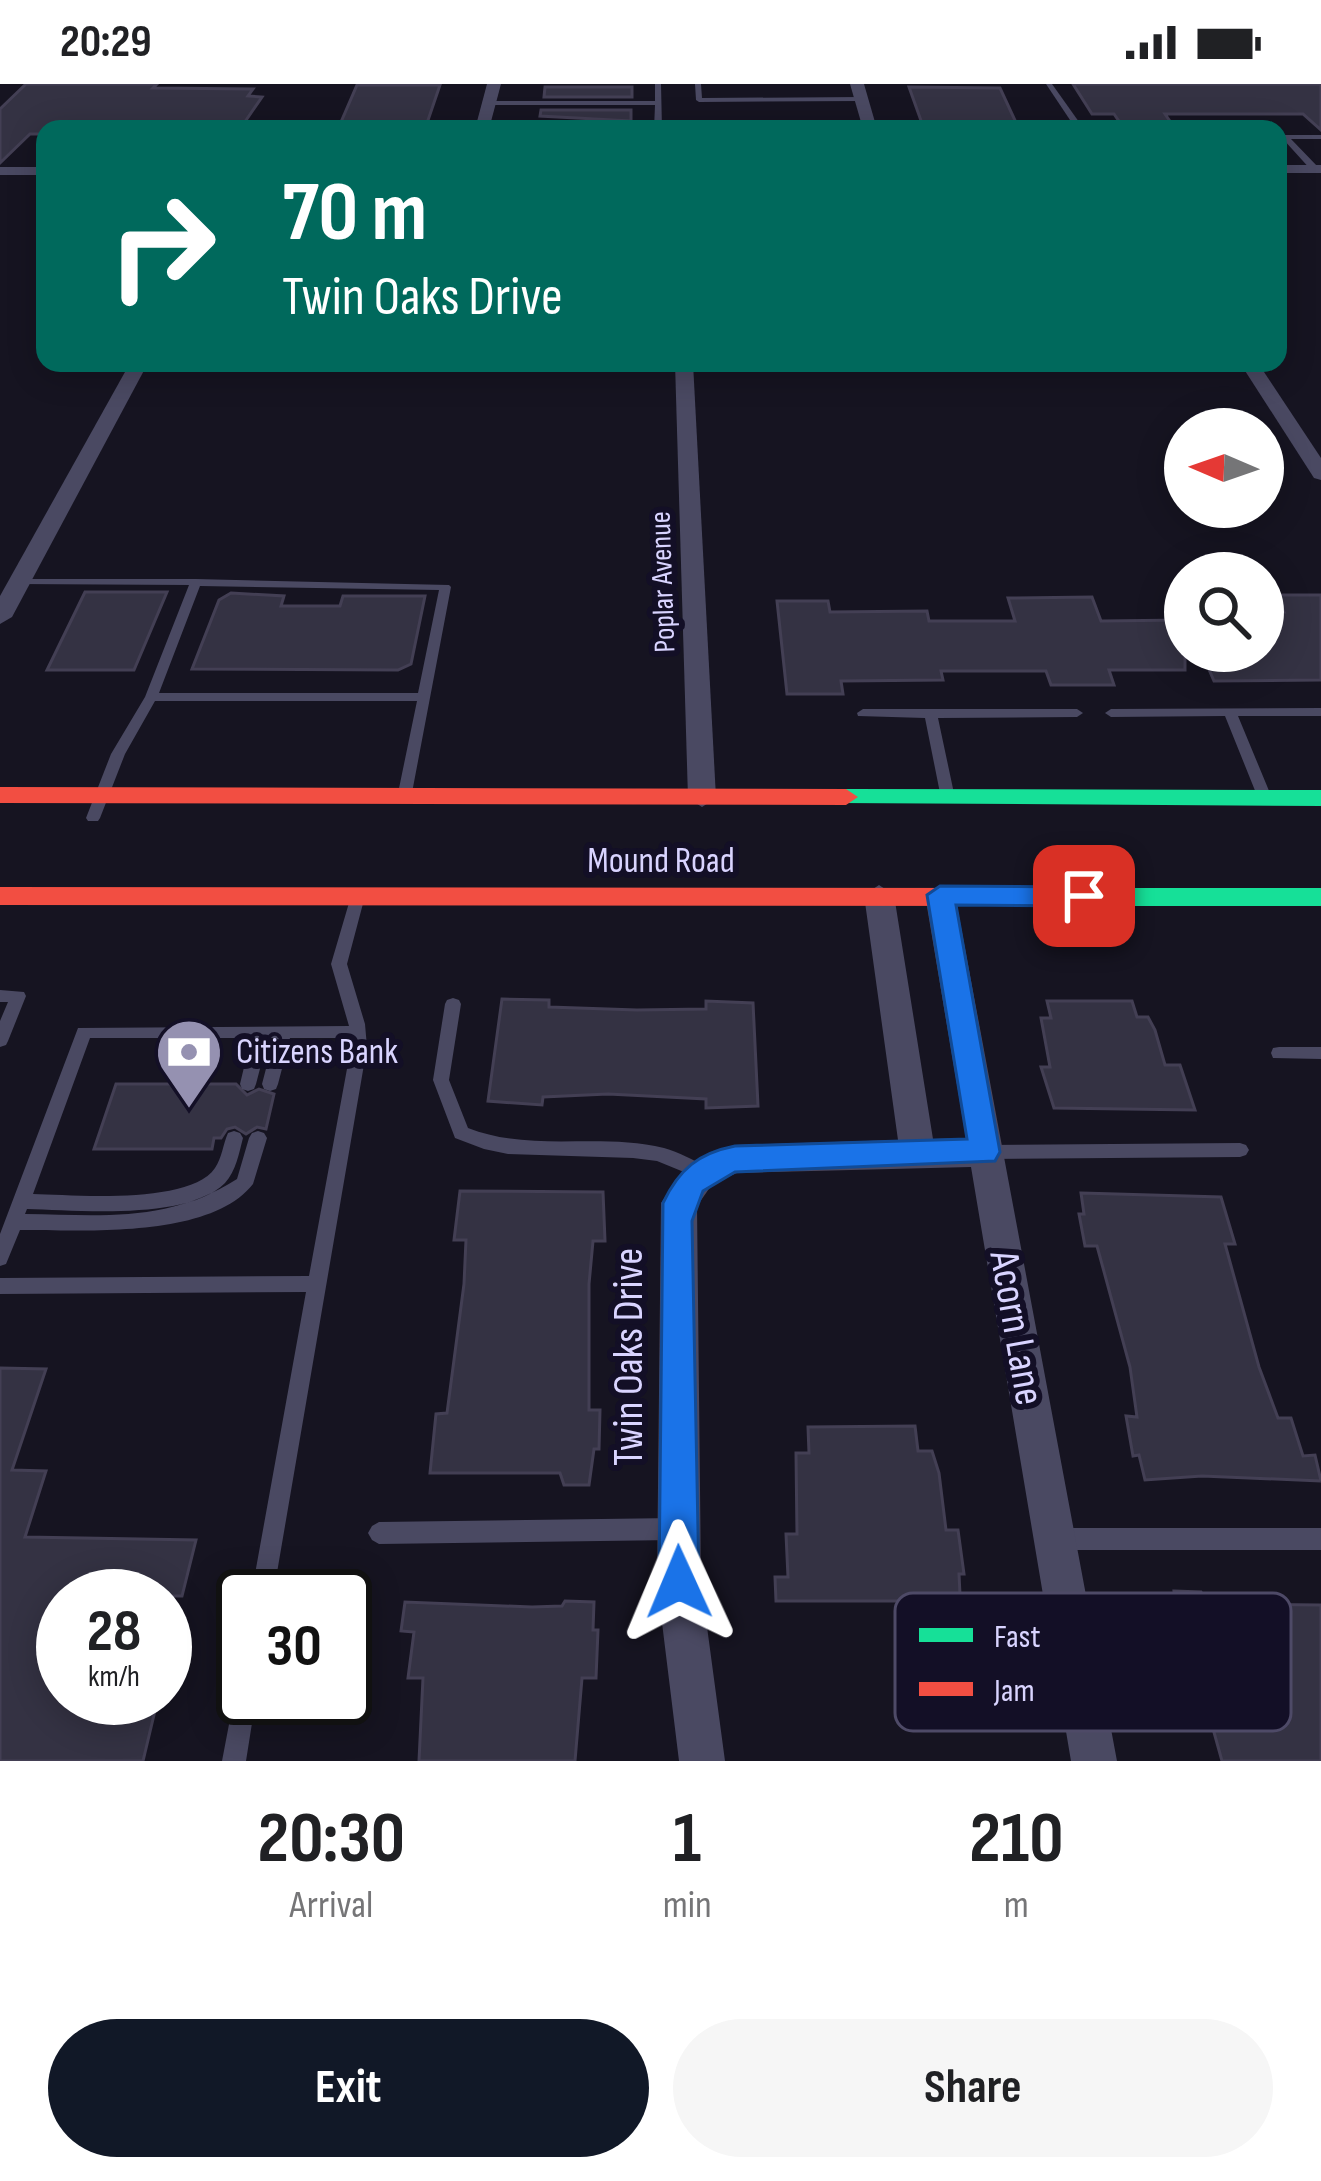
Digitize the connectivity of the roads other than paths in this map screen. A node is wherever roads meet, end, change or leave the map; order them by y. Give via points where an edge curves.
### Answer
1 (494, 84) edge
2 (658, 84) edge
3 (698, 84) edge
4 (1049, 84) edge
5 (859, 92) edge
6 (489, 103) junction
7 (658, 103) junction
8 (485, 120) edge
9 (658, 120) edge
10 (1074, 120) edge
11 (1287, 137) edge
12 (1321, 137) edge
13 (1287, 142) edge
14 (1287, 169) edge
15 (1318, 169) edge
16 (0, 171) edge
17 (36, 171) edge
18 (134, 372) edge
19 (684, 372) edge
20 (1256, 372) edge
21 (1321, 474) edge
22 (196, 581) junction
23 (19, 582) junction
24 (0, 617) edge
25 (151, 697) junction
26 (424, 697) junction
27 (1229, 712) junction
28 (1321, 712) edge
29 (863, 713) dead end
30 (1077, 713) dead end
31 (1112, 713) dead end
32 (931, 714) junction
33 (0, 795) edge
34 (404, 798) junction
35 (702, 798) junction
36 (948, 798) junction
37 (1264, 798) junction
38 (1321, 798) edge
39 (99, 807) junction
40 (0, 818) edge
41 (940, 895) junction
42 (0, 896) edge
43 (358, 896) junction
44 (879, 896) junction
45 (1321, 897) edge
46 (0, 996) edge
47 (453, 1004) dead end
48 (261, 1032) junction
49 (284, 1032) junction
50 (358, 1032) junction
51 (0, 1041) edge
52 (1279, 1053) dead end
53 (1321, 1053) edge
54 (248, 1084) dead end
55 (270, 1084) dead end
56 (234, 1138) dead end
57 (258, 1138) dead end
58 (1240, 1150) dead end
59 (984, 1152) junction
60 (918, 1157) junction
61 (701, 1173) junction
62 (21, 1201) junction
63 (14, 1222) junction
64 (0, 1258) edge
65 (317, 1284) junction
66 (0, 1286) edge
67 (678, 1529) junction
68 (379, 1533) dead end
69 (1053, 1539) junction
70 (1321, 1539) edge
71 (267, 1569) edge
72 (1063, 1593) edge
73 (240, 1725) edge
74 (1088, 1731) edge
75 (234, 1761) edge
76 (702, 1761) edge
77 (1094, 1761) edge

1 - 6 street
2 - 7 lane
3 - 5 lane via 699,100
4 - 10 lane
6 - 7 lane
6 - 8 street
7 - 9 lane
11 - 12 lane
13 - 15 lane
14 - 15 street
16 - 17 street
18 - 23 street
19 - 35 street, Poplar Avenue
20 - 21 street
22 - 23 lane
22 - 25 lane
22 - 26 lane via 445,587
23 - 24 street
25 - 26 lane
25 - 39 lane
26 - 34 lane
27 - 28 lane
27 - 31 lane
27 - 37 lane
29 - 32 lane
30 - 32 lane
32 - 36 lane
33 - 39 main road
34 - 35 main road, Mound Road
34 - 39 main road, Mound Road via 315,797 244,819
35 - 36 main road, Mound Road
36 - 37 main road, Mound Road
37 - 38 main road, Mound Road
39 - 40 main road
41 - 44 main road, Mound Road
41 - 45 main road, Mound Road
41 - 59 street, Acorn Lane
42 - 43 main road, Mound Road
43 - 44 main road, Mound Road
43 - 50 lane via 339,964
44 - 60 street
46 - 51 lane via 18,996
47 - 61 lane via 441,1080 461,1132 513,1148 663,1154
48 - 49 lane
48 - 54 lane
48 - 62 lane via 84,1031
49 - 50 lane
49 - 55 lane
50 - 65 lane
52 - 53 lane
56 - 62 lane via 217,1179 188,1193
57 - 63 lane via 244,1184 205,1208 158,1220
58 - 59 lane
59 - 60 street
59 - 69 street, Acorn Lane
60 - 61 street via 735,1159
61 - 67 street, Twin Oaks Drive via 676,1221
62 - 63 lane
63 - 64 lane
65 - 66 lane
65 - 71 lane
67 - 68 lane
67 - 76 street, Twin Oaks Drive
69 - 70 lane
69 - 72 street, Acorn Lane
73 - 75 lane
74 - 77 street, Acorn Lane

